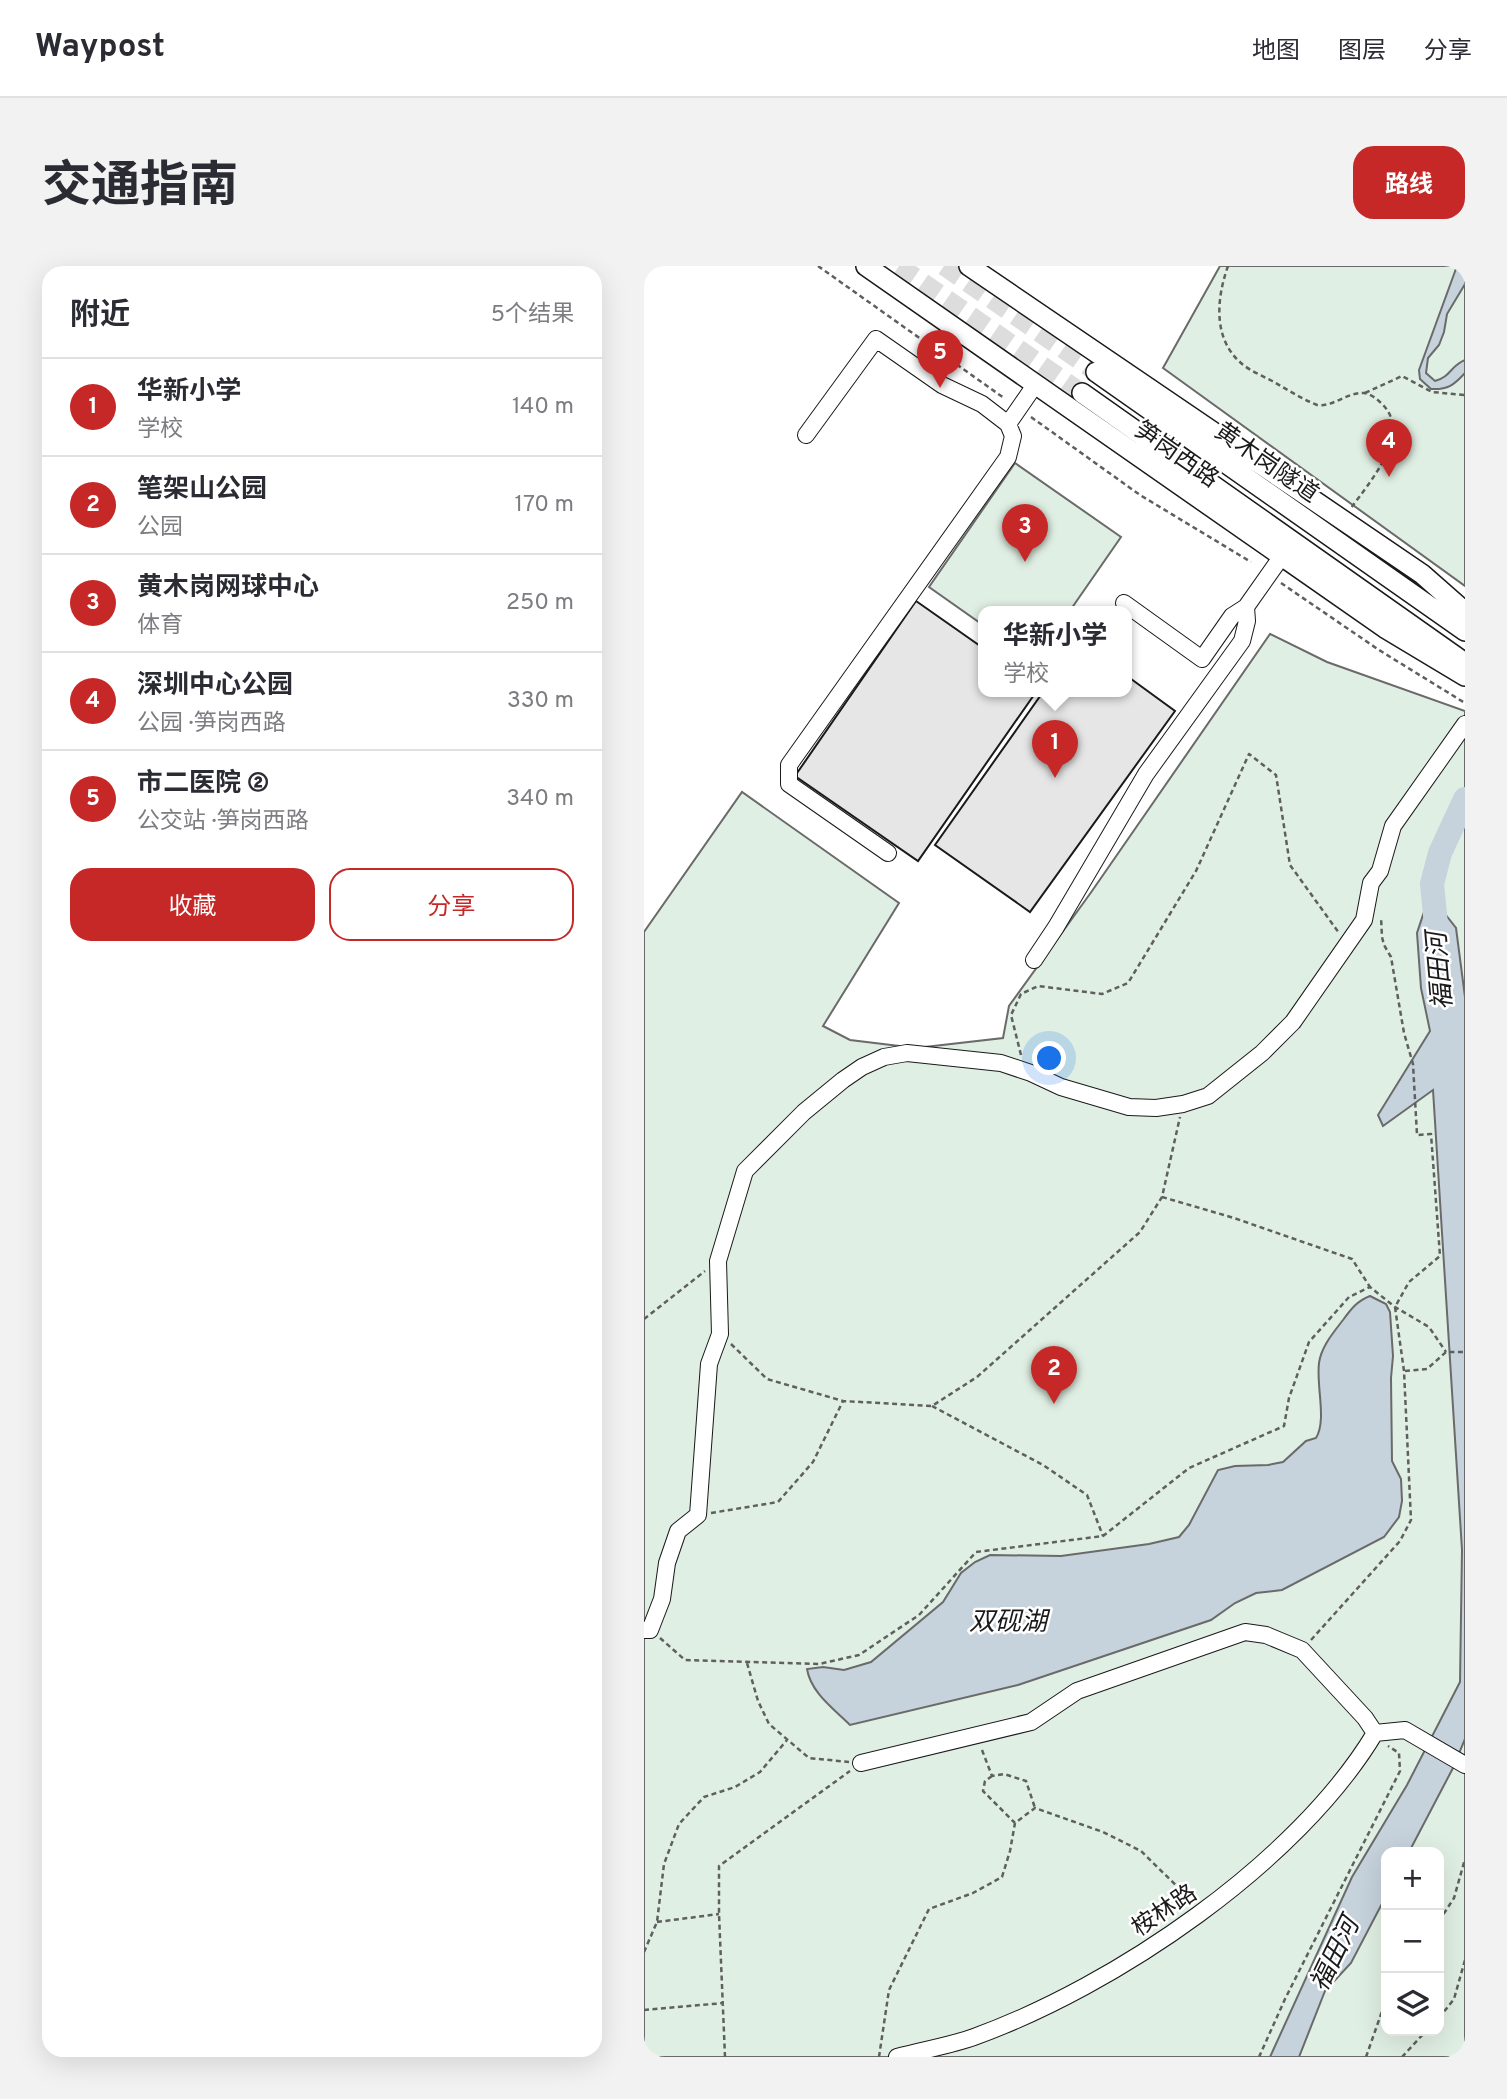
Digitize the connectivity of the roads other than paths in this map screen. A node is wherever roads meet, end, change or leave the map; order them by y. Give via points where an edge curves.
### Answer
1 (866, 266) edge
2 (969, 266) edge
3 (1096, 372) tunnel mouth
4 (1035, 385) junction
5 (1082, 393) tunnel mouth
6 (1008, 424) junction
7 (806, 435) dead end
8 (1282, 556) junction
9 (1124, 603) dead end
10 (1128, 606) edge
11 (1246, 607) junction
12 (1132, 609) edge
13 (1465, 612) edge
14 (1465, 631) edge
15 (1465, 663) edge
16 (1465, 676) edge
17 (1465, 724) edge
18 (888, 853) dead end
19 (1034, 960) dead end
20 (647, 1630) edge
21 (1374, 1735) junction
22 (861, 1763) road end
23 (1465, 1765) edge
24 (897, 2057) edge

1 - 4 main road, 笋岗西路
2 - 13 main road, 笋岗西路 via 1422,574
3 - 14 main road, 黄木岗隧道
4 - 6 lane
4 - 8 main road, 笋岗西路
5 - 15 main road, 黄木岗隧道
6 - 7 lane via 876,339
6 - 18 lane via 1013,436 1007,457 789,765 789,784
8 - 11 lane
8 - 16 main road, 笋岗西路 via 1385,628
9 - 10 lane
11 - 12 lane via 1232,616 1202,659
11 - 19 lane via 1242,641 1146,774
17 - 20 lane via 1393,826 1381,870 1371,883 1364,920 1293,1022 1208,1096 1156,1108 1129,1107 1001,1063 907,1053 862,1066 804,1112 745,1171 718,1261 720,1334 709,1364 698,1515 678,1531 662,1599
21 - 22 lane via 1365,1718 1302,1650 1245,1632 1077,1691 1031,1722
21 - 23 lane via 1405,1730
21 - 24 lane, 桉林路 via 1330,1797 1276,1851 1202,1911 1124,1964 1052,2003 973,2037

